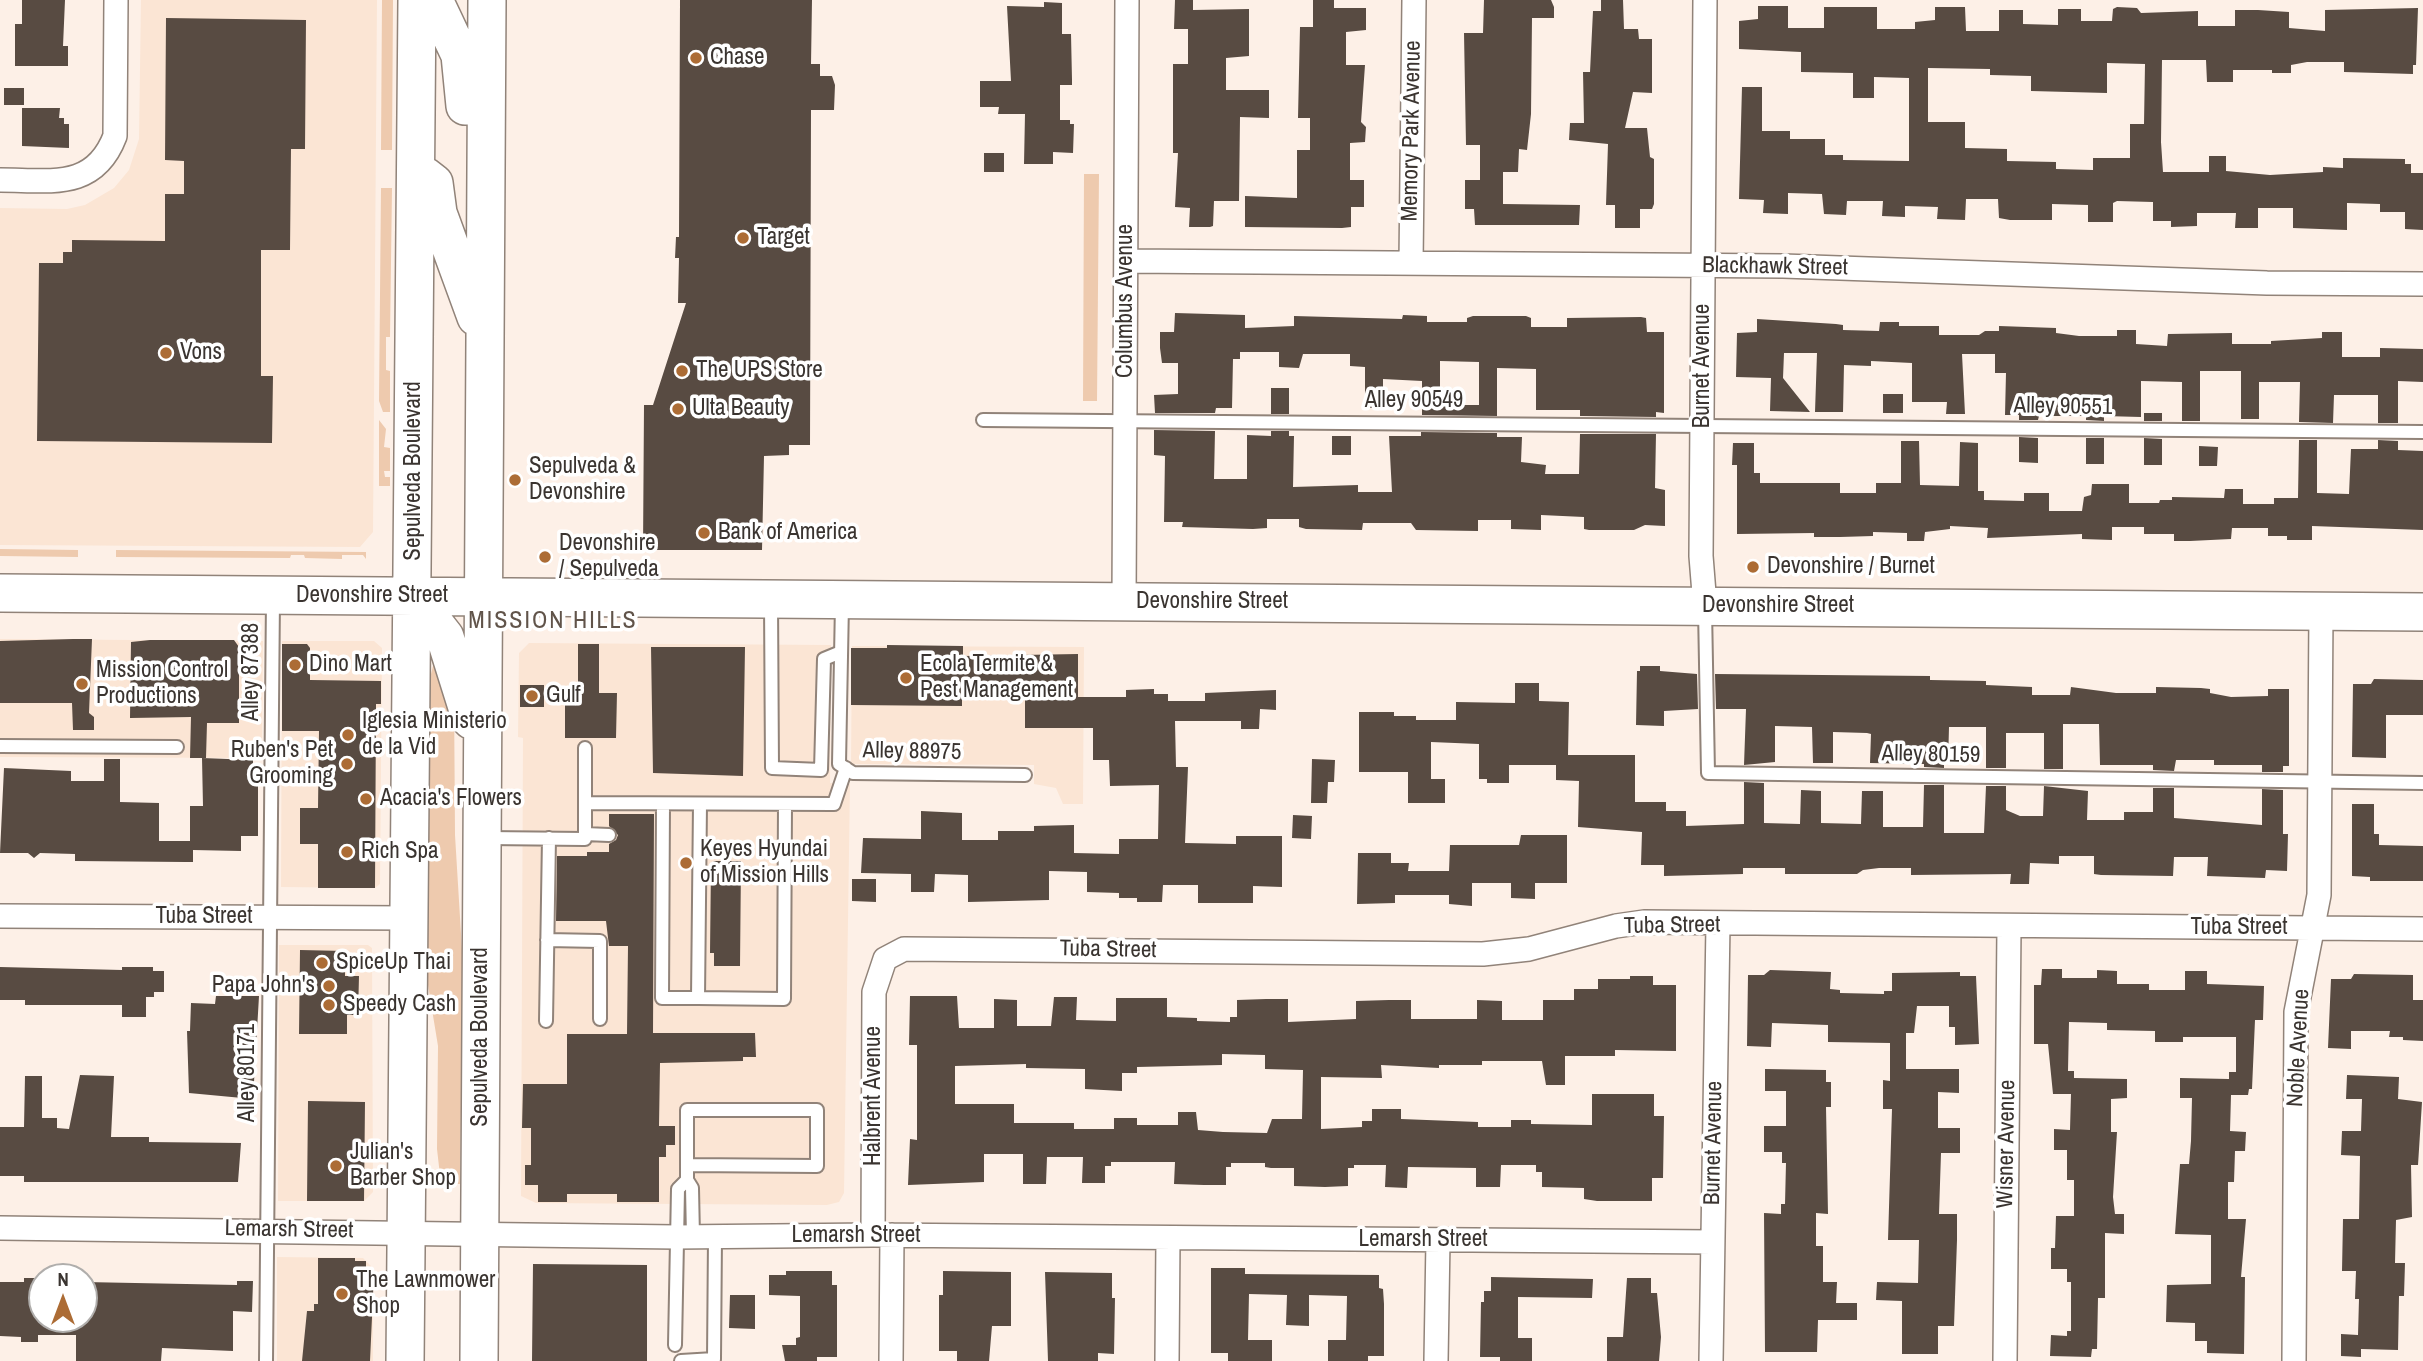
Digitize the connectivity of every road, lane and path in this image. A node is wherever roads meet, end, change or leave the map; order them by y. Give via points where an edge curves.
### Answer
1 (116, 0) edge
2 (417, 0) edge
3 (435, 0) edge
4 (450, 0) edge
5 (487, 0) edge
6 (1127, 0) edge
7 (1414, 0) edge
8 (1705, 0) edge
9 (486, 85) junction
10 (415, 168) junction
11 (486, 168) junction
12 (0, 180) edge
13 (1126, 261) junction
14 (1411, 262) junction
15 (1703, 266) junction
16 (2423, 284) edge
17 (484, 341) junction
18 (983, 420) dead end
19 (1125, 421) junction
20 (1703, 424) junction
21 (2423, 432) edge
22 (0, 593) edge
23 (273, 595) junction
24 (413, 596) junction
25 (484, 596) junction
26 (772, 598) junction
27 (843, 598) junction
28 (1124, 601) junction
29 (1704, 606) junction
30 (2321, 611) junction
31 (2423, 612) edge
32 (841, 652) junction
33 (0, 747) edge
34 (177, 747) dead end
35 (585, 748) dead end
36 (481, 753) junction
37 (846, 768) junction
38 (1026, 775) dead end
39 (2320, 782) junction
40 (2423, 783) edge
41 (585, 803) junction
42 (663, 804) junction
43 (700, 804) junction
44 (785, 804) junction
45 (585, 834) junction
46 (609, 835) dead end
47 (482, 838) junction
48 (549, 838) junction
49 (0, 916) edge
50 (271, 917) junction
51 (409, 918) junction
52 (1718, 924) junction
53 (2010, 927) junction
54 (2313, 929) junction
55 (2423, 929) edge
56 (547, 940) junction
57 (885, 959) joint
58 (698, 998) junction
59 (600, 1019) dead end
60 (546, 1021) dead end
61 (687, 1165) junction
62 (0, 1228) edge
63 (268, 1230) junction
64 (406, 1232) junction
65 (480, 1233) junction
66 (883, 1235) junction
67 (702, 1237) junction
68 (1168, 1238) junction
69 (1438, 1240) junction
70 (1712, 1242) junction
71 (675, 1345) dead end
72 (266, 1361) edge
73 (405, 1361) edge
74 (479, 1361) edge
75 (681, 1361) edge
76 (722, 1361) edge
77 (891, 1361) edge
78 (1167, 1361) edge
79 (1436, 1361) edge
80 (1711, 1361) edge
81 (2005, 1361) edge
82 (2294, 1361) edge

1 - 12 street via 115,135 108,154 92,172 69,179
2 - 10 main road, Sepulveda Boulevard
3 - 11 main road via 460,55 466,134
4 - 9 main road
5 - 9 main road, Sepulveda Boulevard
6 - 13 street, Columbus Avenue
7 - 14 street, Memory Park Avenue
8 - 15 street, Burnet Avenue
9 - 11 main road, Sepulveda Boulevard
10 - 17 main road via 434,183 438,213
10 - 24 main road, Sepulveda Boulevard
11 - 17 main road, Sepulveda Boulevard
13 - 14 street, Blackhawk Street
13 - 19 street, Columbus Avenue
14 - 15 street, Blackhawk Street
15 - 16 street, Blackhawk Street
15 - 20 street, Burnet Avenue
17 - 25 main road, Sepulveda Boulevard
18 - 19 lane, Alley 90549
19 - 20 lane, Alley 90549
19 - 28 street, Columbus Avenue
20 - 21 lane, Alley 90551
20 - 29 street, Burnet Avenue via 1700,556
22 - 23 main road, Devonshire Street
23 - 24 main road, Devonshire Street
23 - 50 lane, Alley 87388
24 - 25 main road, Devonshire Street
24 - 36 main road via 449,646
24 - 51 main road, Sepulveda Boulevard
25 - 26 main road, Devonshire Street
25 - 36 main road, Sepulveda Boulevard
26 - 27 main road, Devonshire Street
26 - 32 lane via 772,768 821,770 824,659
27 - 28 main road, Devonshire Street
27 - 32 lane, Alley 88975
28 - 29 main road, Devonshire Street
29 - 30 main road, Devonshire Street
29 - 39 lane, Alley 80159 via 1708,773
30 - 31 main road, Devonshire Street
30 - 39 street, Noble Avenue
32 - 37 lane, Alley 88975 via 839,764
33 - 34 lane
35 - 41 lane
36 - 47 main road, Sepulveda Boulevard
37 - 38 lane, Alley 88975 via 853,773
37 - 44 lane via 834,804
39 - 40 lane
39 - 54 street, Noble Avenue via 2319,895
41 - 42 lane
41 - 45 lane
42 - 43 lane
42 - 58 lane via 659,835 662,998
43 - 44 lane
43 - 58 lane
44 - 58 lane via 784,999
45 - 46 lane
45 - 48 lane via 585,839
47 - 48 lane
47 - 65 main road, Sepulveda Boulevard
48 - 56 lane
49 - 50 street, Tuba Street
50 - 51 street, Tuba Street
50 - 63 lane, Alley 80171
51 - 64 main road, Sepulveda Boulevard
52 - 53 street, Tuba Street
52 - 57 street, Tuba Street via 1644,922 1530,949 1483,954 905,949
52 - 70 street, Burnet Avenue
53 - 54 street, Tuba Street
53 - 81 street, Wisner Avenue
54 - 55 street, Tuba Street
54 - 82 street, Noble Avenue via 2296,1012
56 - 59 lane via 600,941
56 - 60 lane
57 - 66 street, Halbrent Avenue via 874,992
61 - 61 lane via 817,1166 817,1111 687,1110
61 - 67 lane
62 - 63 street, Lemarsh Street
63 - 64 street, Lemarsh Street
63 - 72 lane, Alley 80171
64 - 65 street, Lemarsh Street
64 - 73 main road, Sepulveda Boulevard
65 - 67 street, Lemarsh Street
65 - 74 main road, Sepulveda Boulevard
66 - 67 street, Lemarsh Street
66 - 68 street, Lemarsh Street
66 - 77 street, Halbrent Avenue
67 - 71 lane
67 - 75 lane via 714,1359
67 - 76 lane
68 - 69 street, Lemarsh Street
68 - 78 street
69 - 70 street, Lemarsh Street
69 - 79 street
70 - 80 street, Burnet Avenue

